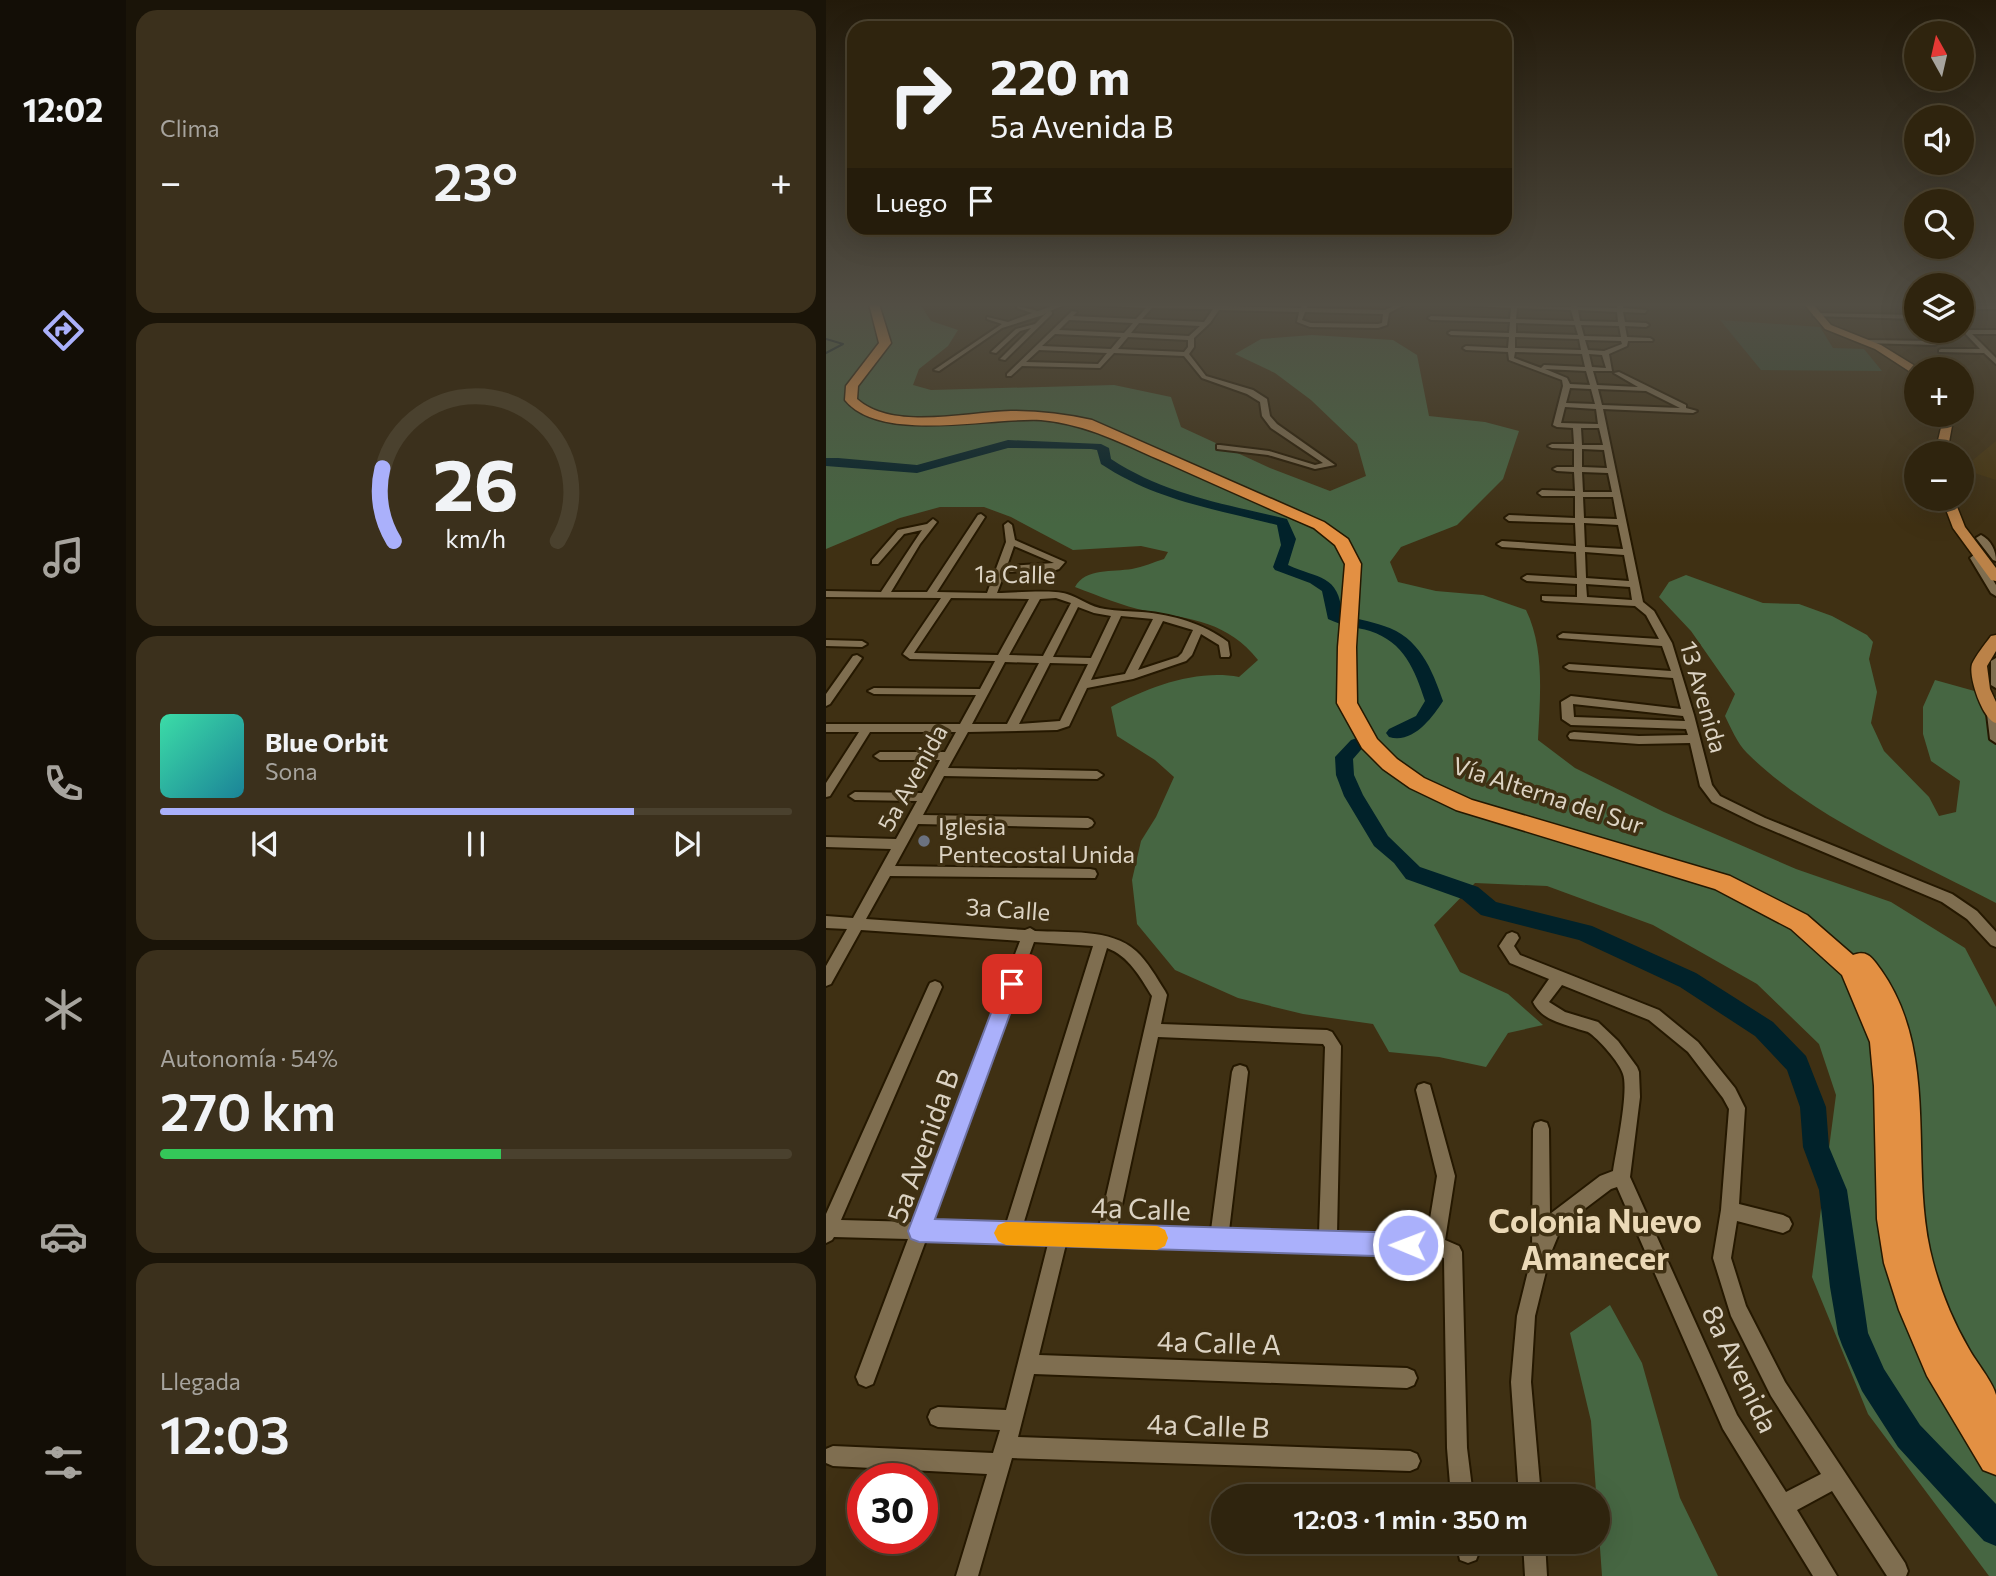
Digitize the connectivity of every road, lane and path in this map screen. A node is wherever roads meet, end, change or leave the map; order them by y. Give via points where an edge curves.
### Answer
1 (856, 378) edge
2 (1206, 378) edge
3 (1561, 378) edge
4 (1592, 378) edge
5 (1623, 378) edge
6 (1566, 386) junction
7 (1595, 388) junction
8 (1644, 389) junction
9 (1562, 405) junction
10 (1599, 407) junction
11 (1693, 411) joint
12 (1577, 425) junction
13 (1602, 426) junction
14 (1552, 446) dead end
15 (1220, 447) dead end
16 (1577, 447) junction
17 (1606, 448) junction
18 (1557, 470) dead end
19 (1578, 470) junction
20 (1610, 471) junction
21 (1542, 493) dead end
22 (1580, 494) junction
23 (1616, 495) junction
24 (1953, 511) edge
25 (981, 517) dead end
26 (1509, 517) dead end
27 (1581, 520) junction
28 (1621, 522) junction
29 (931, 524) joint
30 (1008, 525) dead end
31 (901, 532) joint
32 (1982, 538) dead end
33 (1012, 542) junction
34 (1502, 544) dead end
35 (1579, 550) junction
36 (1627, 552) junction
37 (1979, 554) junction
38 (1996, 558) edge
39 (903, 562) junction
40 (1001, 569) junction
41 (1995, 576) edge
42 (1527, 578) dead end
43 (1581, 581) junction
44 (1634, 584) junction
45 (1996, 593) edge
46 (826, 594) edge
47 (884, 595) junction
48 (930, 595) junction
49 (948, 595) junction
50 (991, 595) junction
51 (1037, 596) junction
52 (1545, 597) dead end
53 (1582, 599) junction
54 (1077, 600) junction
55 (1638, 603) junction
56 (1118, 613) junction
57 (1159, 618) junction
58 (1198, 629) junction
59 (1563, 636) dead end
60 (826, 643) edge
61 (1668, 643) junction
62 (862, 644) dead end
63 (1995, 644) edge
64 (1226, 654) dead end
65 (910, 656) joint
66 (858, 658) dead end
67 (1002, 660) junction
68 (1046, 660) junction
69 (1996, 661) edge
70 (1095, 662) junction
71 (1569, 667) dead end
72 (1676, 675) junction
73 (1129, 677) junction
74 (1084, 685) junction
75 (1996, 685) edge
76 (874, 691) dead end
77 (984, 692) junction
78 (826, 702) edge
79 (1995, 716) edge
80 (1688, 719) junction
81 (826, 728) edge
82 (867, 728) junction
83 (1011, 728) junction
84 (964, 729) junction
85 (1574, 736) dead end
86 (1996, 738) edge
87 (1693, 739) junction
88 (880, 756) dead end
89 (948, 756) junction
90 (940, 772) junction
91 (1097, 775) dead end
92 (826, 793) edge
93 (855, 796) dead end
94 (926, 797) junction
95 (914, 819) junction
96 (1088, 822) dead end
97 (826, 842) edge
98 (901, 844) junction
99 (886, 871) junction
100 (1090, 874) dead end
101 (826, 922) edge
102 (858, 922) junction
103 (1030, 934) junction
104 (1512, 938) dead end
105 (1102, 941) junction
106 (1996, 941) edge
107 (1559, 977) junction
108 (826, 980) edge
109 (934, 987) dead end
110 (1160, 995) joint
111 (1152, 1030) junction
112 (1240, 1072) dead end
113 (1424, 1090) dead end
114 (1541, 1129) dead end
115 (1621, 1177) junction
116 (1730, 1210) junction
117 (1901, 1221) junction
118 (1783, 1224) dead end
119 (827, 1230) edge
120 (919, 1231) junction
121 (1012, 1233) junction
122 (1059, 1234) junction
123 (1106, 1236) junction
124 (1219, 1240) junction
125 (1328, 1244) junction
126 (1444, 1249) junction
127 (1541, 1255) junction
128 (1028, 1364) junction
129 (866, 1377) dead end
130 (1407, 1378) dead end
131 (938, 1417) dead end
132 (1013, 1420) junction
133 (1996, 1425) edge
134 (833, 1456) dead end
135 (1002, 1456) junction
136 (1996, 1457) edge
137 (1410, 1461) dead end
138 (1834, 1478) junction
139 (1461, 1484) edge
140 (1529, 1484) edge
141 (1782, 1506) junction
142 (1535, 1554) edge
143 (1897, 1571) dead end
144 (967, 1576) edge
145 (1536, 1576) edge
146 (1826, 1576) edge

1 - 117 highway, Vía Alterna del Sur via 849,394 853,405 869,414 907,419 1009,415 1074,420 1296,511 1331,532 1357,564 1345,686 1347,703 1360,717 1374,750 1417,783 1464,805 1722,882 1800,922 1852,969 1896,1088
2 - 15 street via 1264,401 1266,416 1275,426 1331,465 1315,467 1257,451
3 - 6 street
4 - 7 street, 13 Avenida
5 - 8 street
6 - 7 street
6 - 9 street
7 - 8 street
7 - 10 street, 13 Avenida
8 - 11 street
9 - 10 street
9 - 12 street via 1557,425
10 - 11 street
10 - 13 street, 13 Avenida
12 - 13 street
12 - 16 street
13 - 17 street, 13 Avenida
14 - 16 street
16 - 17 street
16 - 19 street
17 - 20 street, 13 Avenida
18 - 19 street
19 - 20 street
19 - 22 street
20 - 23 street, 13 Avenida
21 - 22 street
22 - 23 street
22 - 27 street
23 - 28 street, 13 Avenida
24 - 37 main road
25 - 48 street
26 - 27 street
27 - 28 street
27 - 35 street
28 - 36 street, 13 Avenida
29 - 31 street
29 - 39 street
30 - 33 street
31 - 39 street via 874,562
32 - 38 street
33 - 40 street
33 - 40 street via 1060,562 1056,567
34 - 35 street
35 - 36 street
35 - 43 street
36 - 44 street, 13 Avenida
37 - 41 main road
37 - 45 street via 1975,558
39 - 47 street
40 - 50 street
42 - 43 street
43 - 44 street
43 - 53 street
44 - 55 street, 13 Avenida
46 - 47 street, 1a Calle
47 - 48 street, 1a Calle
48 - 49 street, 1a Calle
49 - 50 street, 1a Calle
49 - 65 street
50 - 51 street, 1a Calle
51 - 54 street, 1a Calle via 1054,593
51 - 67 street, 5a Avenida
52 - 53 street
53 - 55 street
54 - 56 street, 1a Calle via 1096,610
54 - 68 street
55 - 61 street, 13 Avenida via 1646,607
56 - 57 street, 1a Calle
56 - 70 street
57 - 58 street, 1a Calle
57 - 73 street
58 - 64 street, 1a Calle via 1224,643
58 - 73 street via 1182,659
59 - 61 street
60 - 62 street
61 - 72 street, 13 Avenida
63 - 79 main road via 1979,666 1982,689
65 - 67 street
66 - 78 street
67 - 68 street
67 - 77 street, 5a Avenida
68 - 70 street
68 - 83 street
69 - 75 street
70 - 74 street
71 - 72 street
72 - 80 street, 13 Avenida
73 - 74 street
74 - 83 street via 1065,723
76 - 77 street
77 - 84 street, 5a Avenida
79 - 86 street
80 - 80 street via 1607,723 1568,719 1567,702
80 - 87 street, 13 Avenida
81 - 82 street
82 - 84 street
82 - 92 street
83 - 84 street
84 - 89 street, 5a Avenida
85 - 87 street
87 - 106 street, 13 Avenida via 1706,786 1716,799 1947,898 1972,915
88 - 89 street
89 - 90 street, 5a Avenida
90 - 91 street
90 - 94 street, 5a Avenida
93 - 94 street
94 - 95 street, 5a Avenida
95 - 96 street
95 - 98 street, 5a Avenida
97 - 98 street
98 - 99 street, 5a Avenida
99 - 100 street
99 - 102 street, 5a Avenida
101 - 102 street, 3a Calle
102 - 103 street, 3a Calle
102 - 108 street, 5a Avenida
103 - 105 street, 3a Calle
103 - 120 street, 5a Avenida B
104 - 107 street via 1506,946 1515,959
105 - 110 street, 3a Calle via 1117,943 1132,953
105 - 121 street
107 - 115 street via 1540,1002 1561,1017 1594,1027 1631,1072
107 - 116 street via 1654,1015 1693,1047 1729,1093 1737,1108
109 - 119 street
110 - 111 street
111 - 123 street
111 - 125 street via 1327,1037 1332,1046
112 - 124 street
113 - 126 street via 1446,1176
114 - 127 street
115 - 127 street via 1606,1182 1556,1220
115 - 141 street, 8a Avenida via 1730,1422
116 - 118 street
116 - 138 street via 1722,1258 1738,1309 1778,1390
117 - 133 highway, Vía Alterna del Sur via 1957,1361
117 - 136 highway, Vía Alterna del Sur via 1900,1263 1915,1310 1940,1364
119 - 120 street, 4a Calle
120 - 121 street, 4a Calle
120 - 129 street, 5a Avenida B
121 - 122 street, 4a Calle
122 - 123 street, 4a Calle
122 - 128 street
123 - 124 street, 4a Calle
124 - 125 street, 4a Calle
125 - 126 street, 4a Calle
126 - 139 street
127 - 140 street via 1526,1316 1521,1382
128 - 130 street, 4a Calle A
128 - 132 street
131 - 132 street
132 - 135 street
134 - 135 street, 4a Calle B
135 - 137 street, 4a Calle B
135 - 144 street
138 - 141 street
138 - 143 street
141 - 146 street, 8a Avenida
142 - 145 street

